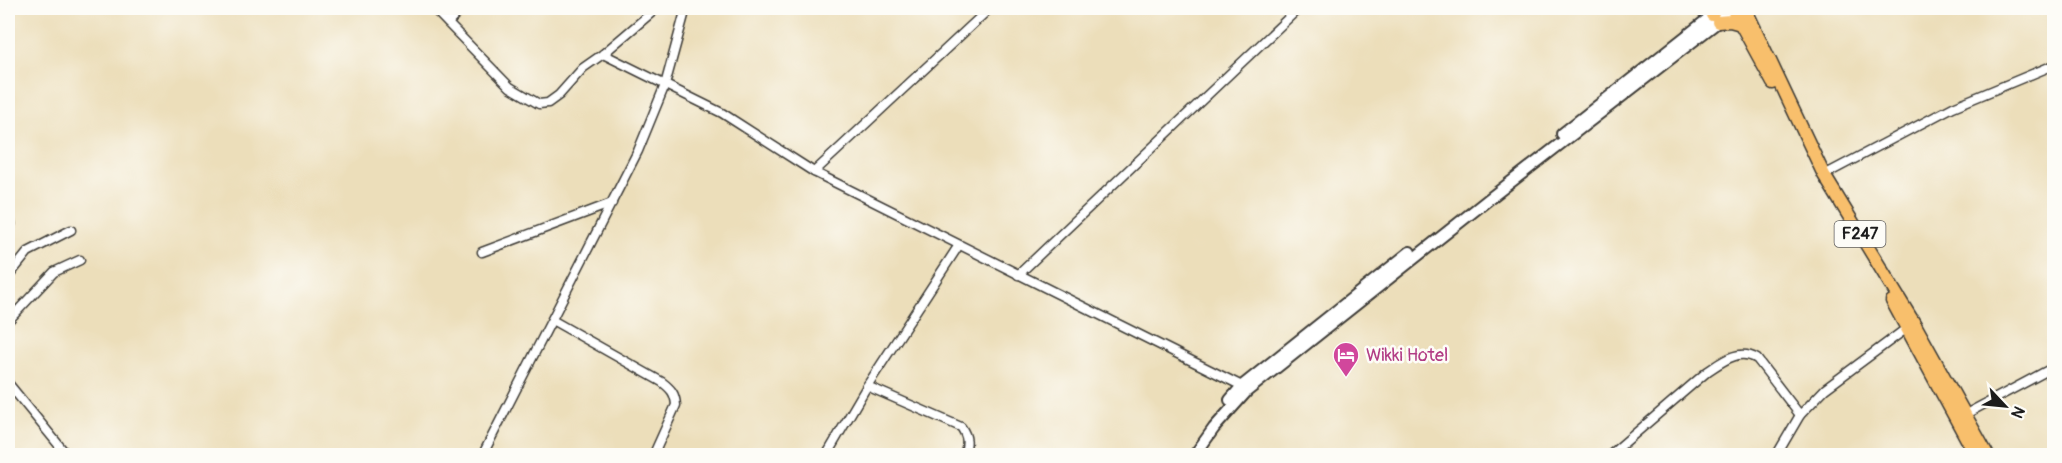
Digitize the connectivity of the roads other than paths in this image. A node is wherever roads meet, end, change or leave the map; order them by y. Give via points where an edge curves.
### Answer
1 (433, 8) edge
2 (463, 8) edge
3 (657, 8) edge
4 (686, 8) edge
5 (990, 8) edge
6 (1299, 8) edge
7 (1732, 8) edge
8 (1746, 10) edge
9 (1717, 13) edge
10 (448, 24) junction
11 (1741, 24) junction
12 (603, 54) junction
13 (2055, 65) edge
14 (665, 85) junction
15 (814, 172) junction
16 (1824, 175) junction
17 (8, 203) edge
18 (612, 203) junction
19 (8, 225) edge
20 (71, 230) dead end
21 (959, 245) junction
22 (482, 252) dead end
23 (80, 260) dead end
24 (1018, 275) junction
25 (8, 277) edge
26 (552, 320) junction
27 (8, 321) edge
28 (1907, 328) junction
29 (2055, 367) edge
30 (8, 383) edge
31 (867, 386) junction
32 (1245, 388) junction
33 (1800, 415) junction
34 (1960, 417) junction
35 (64, 456) edge
36 (482, 456) edge
37 (652, 456) edge
38 (826, 456) edge
39 (964, 456) edge
40 (1187, 456) edge
41 (1194, 456) edge
42 (1609, 456) edge
43 (1776, 456) edge
44 (1976, 456) edge
45 (1988, 456) edge

1 - 10 street
2 - 10 street
3 - 12 street
4 - 14 street
5 - 15 street
6 - 24 street
7 - 8 street
7 - 9 street via 1728,14
7 - 11 main road, F247
8 - 16 main road, F247
9 - 11 main road
9 - 32 street
10 - 12 street via 510,87 538,105 560,95 583,68
11 - 28 main road, F247
12 - 14 street
13 - 16 street via 1953,107
14 - 15 street via 722,113
14 - 18 street
15 - 21 street
16 - 34 main road, F247 via 1914,323
17 - 19 street
18 - 22 street
18 - 26 street
20 - 25 street via 28,252
21 - 24 street
21 - 31 street
23 - 27 street via 54,272
24 - 32 street
26 - 36 street
26 - 37 street via 671,389 676,405
28 - 33 street via 1826,389
28 - 34 main road, F247
29 - 34 street
30 - 35 street
31 - 38 street
31 - 39 street via 961,427 967,436
32 - 40 street via 1202,432
32 - 41 street
33 - 42 street via 1757,359 1740,354 1707,372
33 - 43 street
34 - 44 main road, F247
34 - 45 main road, F247

